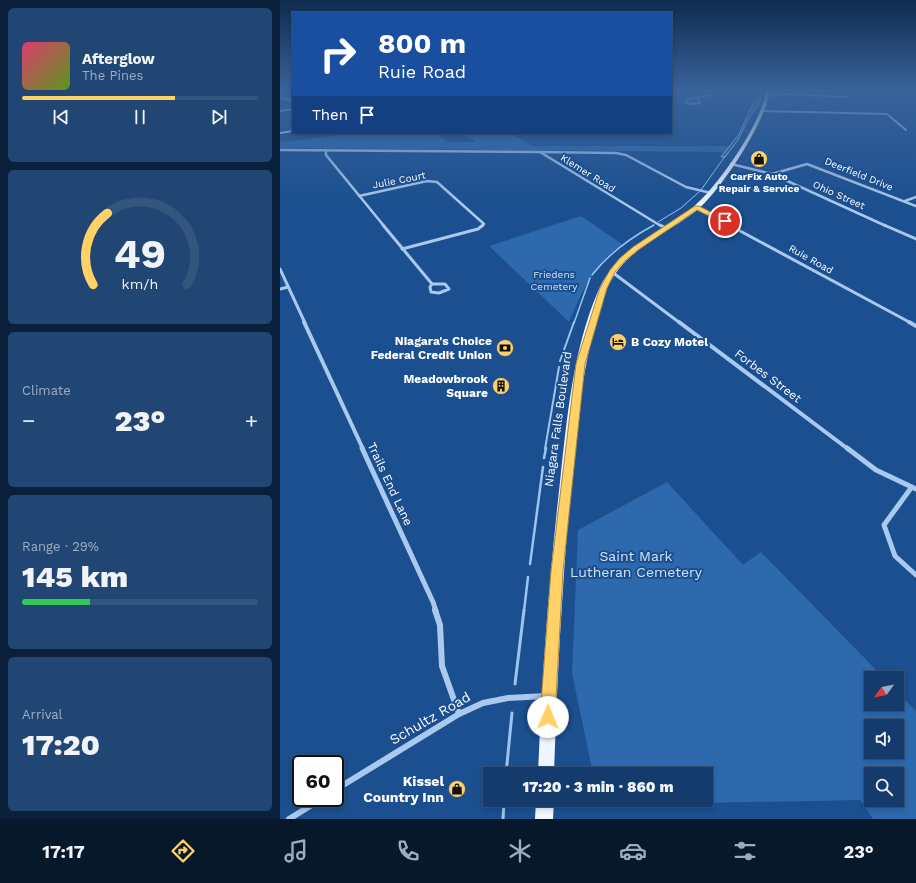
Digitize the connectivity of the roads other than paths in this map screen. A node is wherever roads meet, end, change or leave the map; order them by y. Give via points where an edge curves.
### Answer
1 (754, 128) edge
2 (292, 131) edge
3 (280, 133) edge
4 (280, 150) edge
5 (326, 150) junction
6 (540, 152) junction
7 (731, 164) junction
8 (772, 174) junction
9 (711, 193) junction
10 (359, 196) junction
11 (916, 197) edge
12 (904, 201) junction
13 (916, 206) edge
14 (697, 208) junction
15 (666, 228) junction
16 (916, 239) edge
17 (402, 249) junction
18 (280, 269) edge
19 (612, 272) junction
20 (432, 284) junction
21 (288, 287) junction
22 (280, 289) edge
23 (916, 326) edge
24 (914, 488) edge
25 (916, 574) edge
26 (548, 696) junction
27 (459, 714) junction
28 (546, 767) edge
29 (344, 784) edge
30 (308, 807) edge
31 (545, 807) edge
32 (289, 819) edge
33 (544, 819) edge

1 - 7 main road, Niagara Falls Boulevard
2 - 3 main road
4 - 5 street
5 - 6 street
5 - 10 street via 326,154
6 - 9 street via 626,155 686,187
6 - 15 street, Klemer Road
7 - 8 street, Ohio Street
7 - 9 main road, Niagara Falls Boulevard
8 - 12 street, Deerfield Drive via 807,164
8 - 16 street, Ohio Street
9 - 14 main road, Niagara Falls Boulevard
10 - 17 street
10 - 17 street, Julie Court via 427,181 437,182 484,224 478,229
11 - 12 street
12 - 13 street, Deerfield Drive
14 - 15 main road, Niagara Falls Boulevard
14 - 23 street, Ruie Road
15 - 19 main road, Niagara Falls Boulevard via 635,249
17 - 20 street
18 - 21 street, Trails End Lane
19 - 24 street, Forbes Street via 876,470
19 - 26 main road, Niagara Falls Boulevard via 603,288 580,369 557,571
20 - 20 street via 430,290 435,293 449,289 445,284
21 - 22 street
21 - 27 street, Trails End Lane via 433,602 440,625 442,666
24 - 25 street via 884,525 895,556
26 - 27 street, Schultz Road via 508,698 483,703
26 - 28 main road, Niagara Falls Boulevard
27 - 29 street, Schultz Road
30 - 32 street
31 - 33 main road

